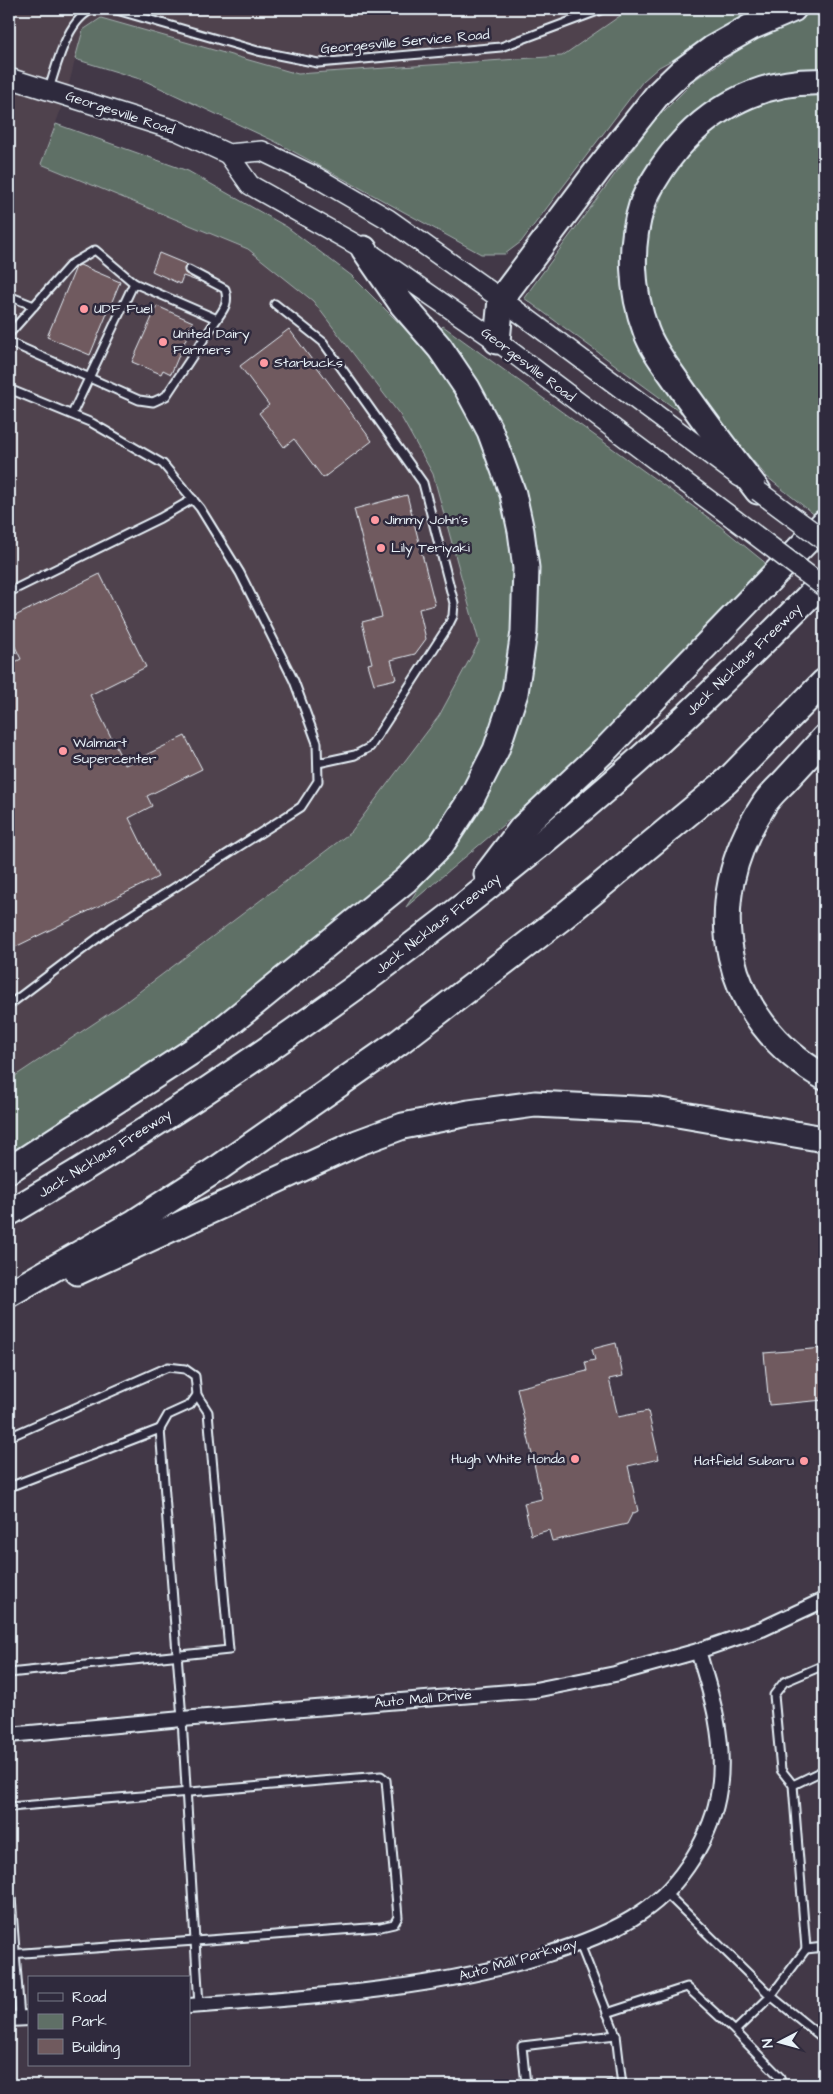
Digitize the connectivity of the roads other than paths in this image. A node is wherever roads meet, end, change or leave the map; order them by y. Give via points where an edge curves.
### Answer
1 (603, 9) edge
2 (793, 9) edge
3 (9, 78) edge
4 (824, 82) edge
5 (48, 90) junction
6 (228, 154) junction
7 (364, 250) junction
8 (189, 270) dead end
9 (134, 283) junction
10 (9, 296) edge
11 (501, 299) junction
12 (275, 304) dead end
13 (34, 306) junction
14 (217, 319) junction
15 (9, 334) edge
16 (497, 341) junction
17 (9, 342) edge
18 (89, 377) junction
19 (9, 389) edge
20 (72, 414) junction
21 (758, 491) junction
22 (193, 499) junction
23 (824, 523) edge
24 (824, 540) edge
25 (824, 581) edge
26 (824, 587) edge
27 (9, 592) edge
28 (824, 682) edge
29 (824, 738) edge
30 (318, 763) junction
31 (461, 908) junction
32 (9, 1005) edge
33 (824, 1077) edge
34 (824, 1139) edge
35 (9, 1170) edge
36 (9, 1212) edge
37 (9, 1294) edge
38 (9, 1302) edge
39 (198, 1395) junction
40 (160, 1429) junction
41 (9, 1437) edge
42 (9, 1488) edge
43 (824, 1600) edge
44 (698, 1651) junction
45 (177, 1657) junction
46 (824, 1665) edge
47 (9, 1673) edge
48 (182, 1719) junction
49 (9, 1736) edge
50 (824, 1770) edge
51 (793, 1785) junction
52 (187, 1792) junction
53 (9, 1807) edge
54 (9, 1870) edge
55 (665, 1892) junction
56 (195, 1941) junction
57 (580, 1944) junction
58 (824, 1947) edge
59 (806, 1949) junction
60 (12, 1954) edge
61 (771, 1996) junction
62 (194, 2006) edge
63 (607, 2013) junction
64 (19, 2018) edge
65 (736, 2031) junction
66 (616, 2034) junction
67 (824, 2039) edge
68 (526, 2085) edge
69 (609, 2085) edge
70 (622, 2085) edge
71 (781, 2085) edge

1 - 5 lane, Georgesville Service Road via 501,47 318,63 258,51 114,9 94,9 78,18
2 - 11 highway via 712,49 658,94
3 - 5 main road, Georgesville Road
4 - 21 highway via 780,85 748,95 720,109 693,130 656,177 643,203 636,229 634,282 646,331 655,350 704,422
5 - 6 main road, Georgesville Road via 178,131
6 - 7 main road, Georgesville Road via 250,186
6 - 11 main road, Georgesville Road via 262,151 316,177 388,219
7 - 16 main road, Georgesville Road
7 - 35 highway via 467,388 490,431 513,494 526,568 524,632 515,693 496,750 442,845 406,880 208,1042
8 - 14 lane via 225,289 228,297 226,307
9 - 13 lane via 95,250 71,264
9 - 14 lane
9 - 18 lane
10 - 13 lane
11 - 16 highway
11 - 21 main road, Georgesville Road
12 - 30 lane via 323,342 424,483 454,603 453,616 447,628 370,747 355,755
13 - 15 lane
14 - 18 lane via 166,396 153,402 139,400
16 - 26 main road, Georgesville Road, bridge
17 - 18 lane
18 - 20 lane
19 - 20 lane
20 - 22 lane via 163,464
21 - 24 main road, Georgesville Road, bridge
22 - 27 lane
22 - 30 lane via 240,573 294,681 317,743
23 - 31 highway via 604,751 522,828
25 - 31 highway, Jack Nicklaus Freeway via 682,721 587,805
28 - 37 highway via 727,780 564,916 398,1043 135,1222
29 - 33 highway via 763,805 742,845 727,916 735,970 759,1022 795,1059
30 - 32 lane via 318,782 301,807 111,928
31 - 36 highway, Jack Nicklaus Freeway via 296,1030 172,1113
34 - 38 highway via 654,1110 535,1104 403,1126 357,1143
39 - 40 lane via 190,1405 168,1415
39 - 41 lane via 195,1376 185,1368 168,1367
39 - 45 lane via 208,1412 228,1650
40 - 42 lane
40 - 45 lane
43 - 44 street, Auto Mall Drive via 762,1629
44 - 48 street, Auto Mall Drive via 615,1674 535,1690
44 - 55 street, Auto Mall Parkway via 720,1729 719,1790 699,1848
45 - 47 lane
45 - 48 lane
46 - 51 lane via 784,1682 774,1695 781,1770
48 - 49 street, Auto Mall Drive
48 - 52 lane
50 - 51 lane
51 - 59 lane
52 - 53 lane
52 - 56 lane
52 - 56 lane via 381,1776 386,1780 398,1917 394,1924 381,1927
54 - 60 lane
55 - 57 street, Auto Mall Parkway via 642,1912
55 - 61 lane
56 - 60 lane
56 - 62 lane
57 - 62 street, Auto Mall Parkway via 458,1978 397,1988
57 - 63 lane
58 - 59 lane
59 - 61 lane
60 - 64 lane
61 - 65 lane
61 - 67 lane
63 - 65 lane via 687,1987
63 - 66 lane
65 - 71 lane via 780,2077
66 - 68 lane via 522,2046
66 - 70 lane
69 - 70 lane

